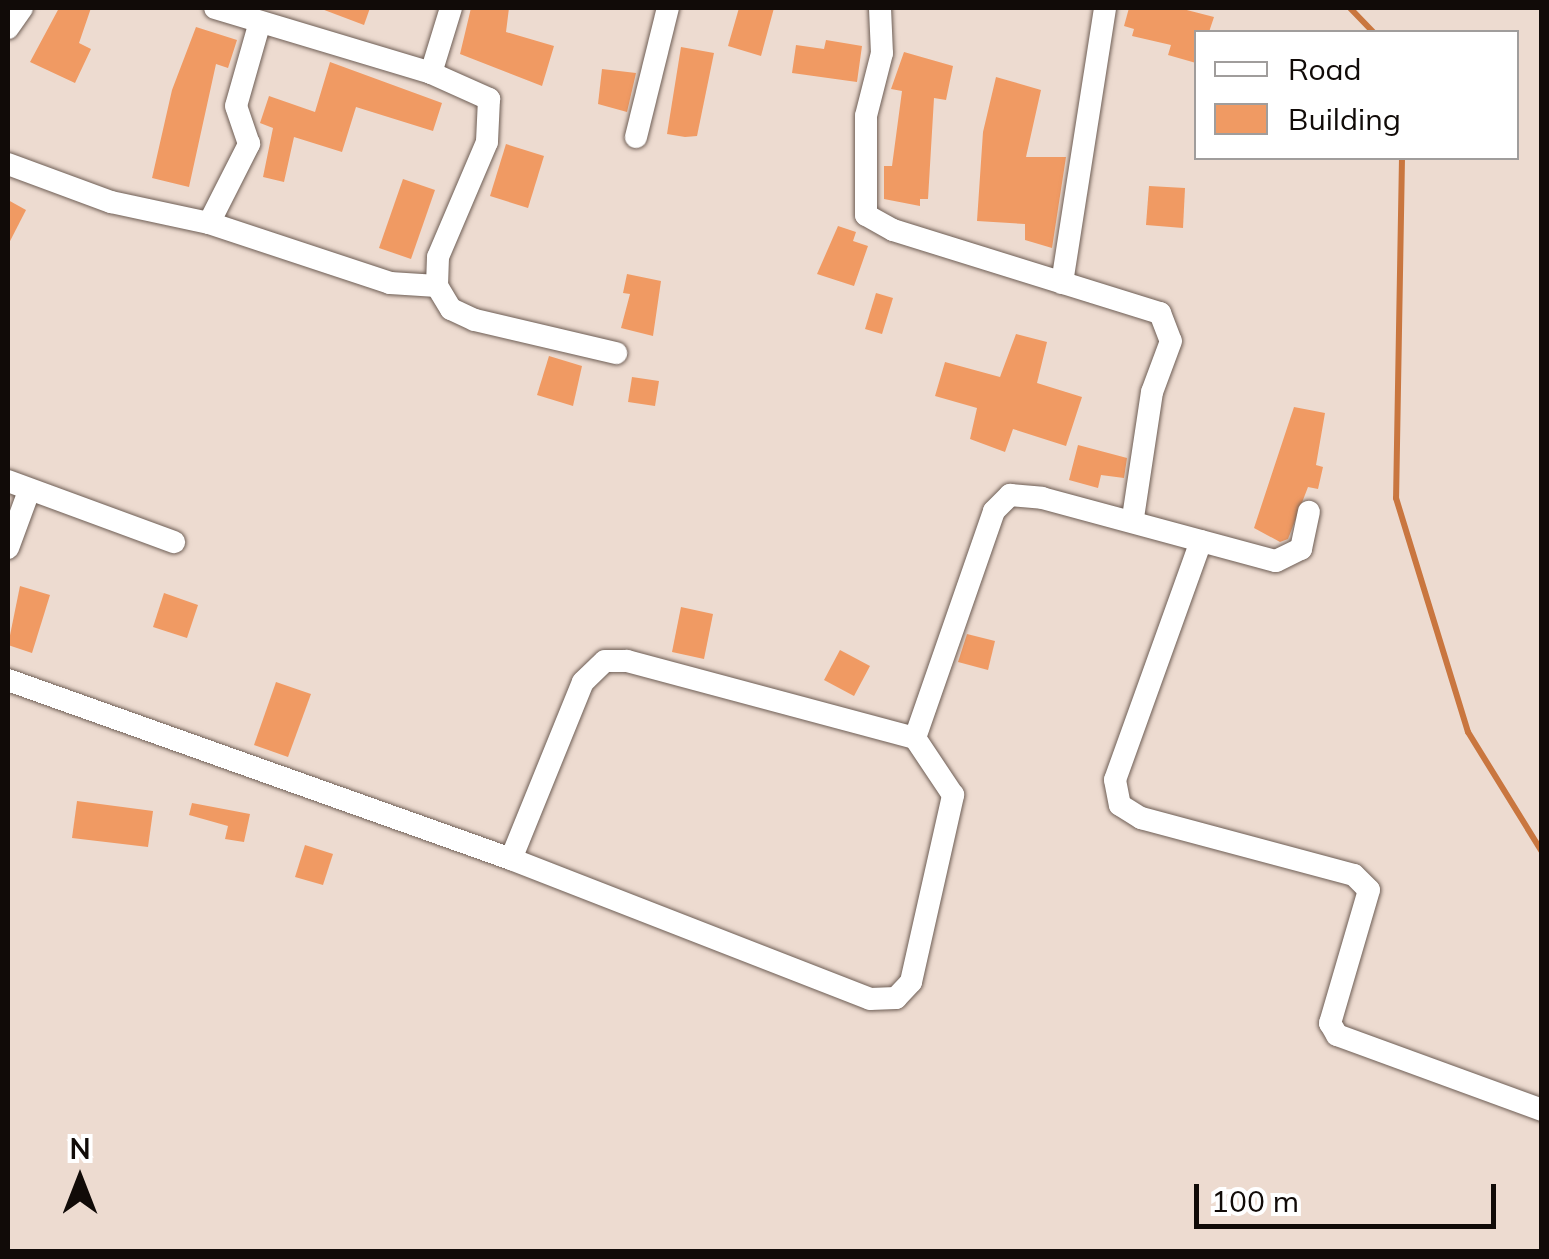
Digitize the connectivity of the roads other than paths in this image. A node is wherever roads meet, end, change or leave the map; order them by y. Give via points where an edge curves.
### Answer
1 (22, 8) edge
2 (215, 8) edge
3 (451, 8) edge
4 (668, 8) edge
5 (880, 8) edge
6 (1105, 8) edge
7 (260, 22) junction
8 (8, 28) edge
9 (431, 73) junction
10 (636, 137) dead end
11 (8, 164) edge
12 (209, 223) junction
13 (1062, 283) junction
14 (437, 286) junction
15 (616, 353) dead end
16 (18, 486) edge
17 (1309, 512) dead end
18 (1133, 518) junction
19 (1201, 541) junction
20 (174, 542) dead end
21 (8, 548) edge
22 (8, 680) edge
23 (915, 738) junction
24 (511, 859) junction
25 (1542, 1110) edge

1 - 8 street
2 - 7 street
3 - 9 street
4 - 10 street
5 - 13 street via 882,53 866,116 866,216
6 - 13 street
7 - 9 street
7 - 12 street via 236,106 249,144
9 - 14 street via 489,98 492,123 438,256
11 - 12 street via 111,202
12 - 14 street via 390,283
13 - 18 street via 1160,313 1171,341 1152,392
14 - 15 street via 451,309 476,320
16 - 20 street
16 - 21 street
17 - 19 street via 1301,549 1276,561
18 - 19 street
18 - 23 street via 1010,495 994,510
19 - 25 street via 1115,780 1120,805 1141,818 1354,874 1369,890 1330,1023 1337,1036
22 - 24 street
23 - 24 street via 628,660 605,661 584,682
23 - 24 street via 953,796 911,982 896,998 870,999

